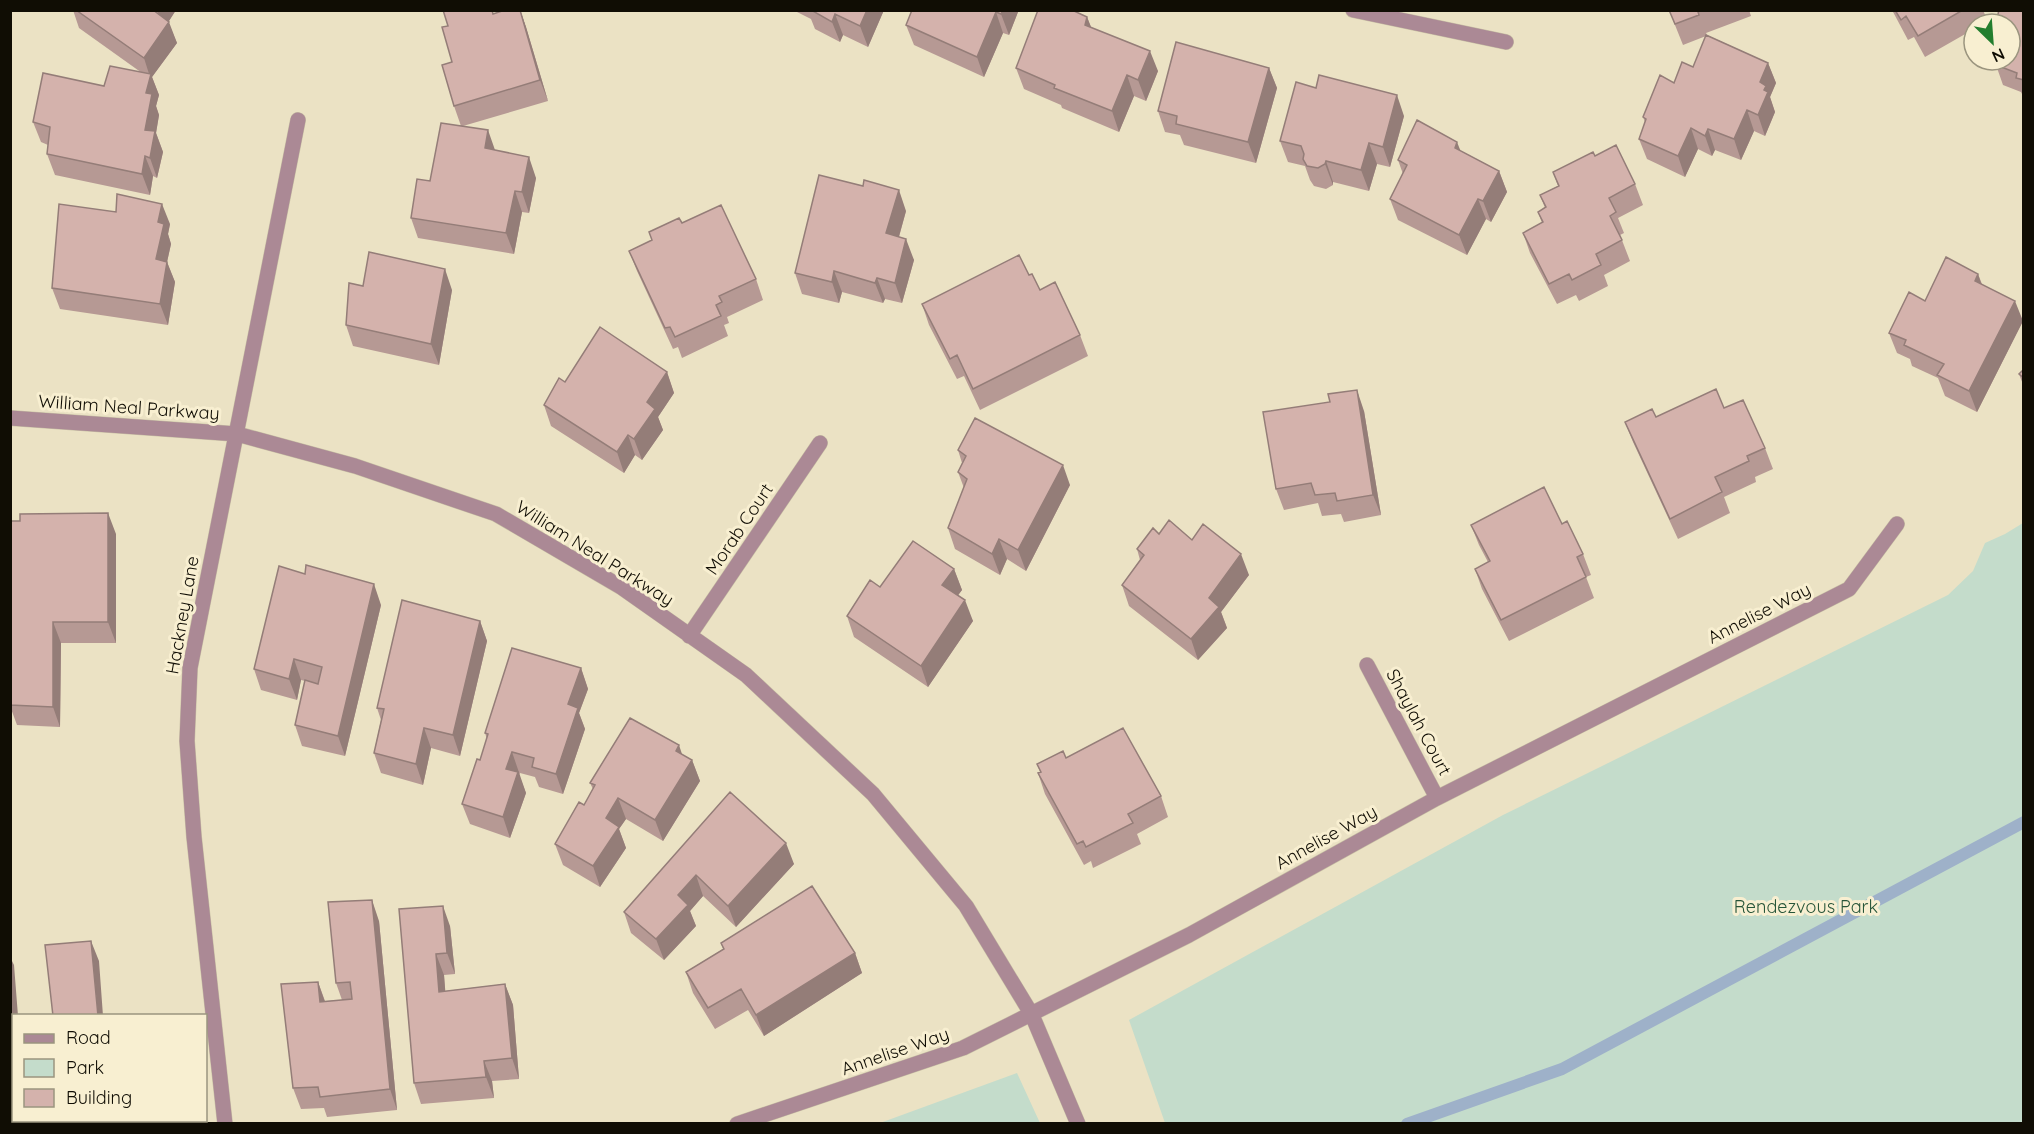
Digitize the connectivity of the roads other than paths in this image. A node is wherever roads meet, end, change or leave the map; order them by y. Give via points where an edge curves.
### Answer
1 (1353, 10) edge
2 (1506, 42) dead end
3 (298, 120) dead end
4 (10, 418) edge
5 (237, 434) junction
6 (820, 443) dead end
7 (1897, 524) dead end
8 (689, 636) junction
9 (1367, 665) dead end
10 (1437, 798) junction
11 (1032, 1015) junction
12 (225, 1124) edge
13 (737, 1124) edge
14 (1078, 1124) edge

1 - 2 street
3 - 5 street, Hackney Lane
4 - 5 street, William Neal Parkway
5 - 8 street, William Neal Parkway via 355,466 496,514 621,587
5 - 12 street, Hackney Lane via 190,668 188,741 194,837
6 - 8 street, Morab Court
7 - 10 street, Annelise Way via 1849,590
8 - 11 street, William Neal Parkway via 746,675 873,794 966,906
9 - 10 street, Shaylah Court
10 - 11 street, Annelise Way via 1189,935
11 - 13 street, Annelise Way via 963,1048
11 - 14 street, William Neal Parkway

